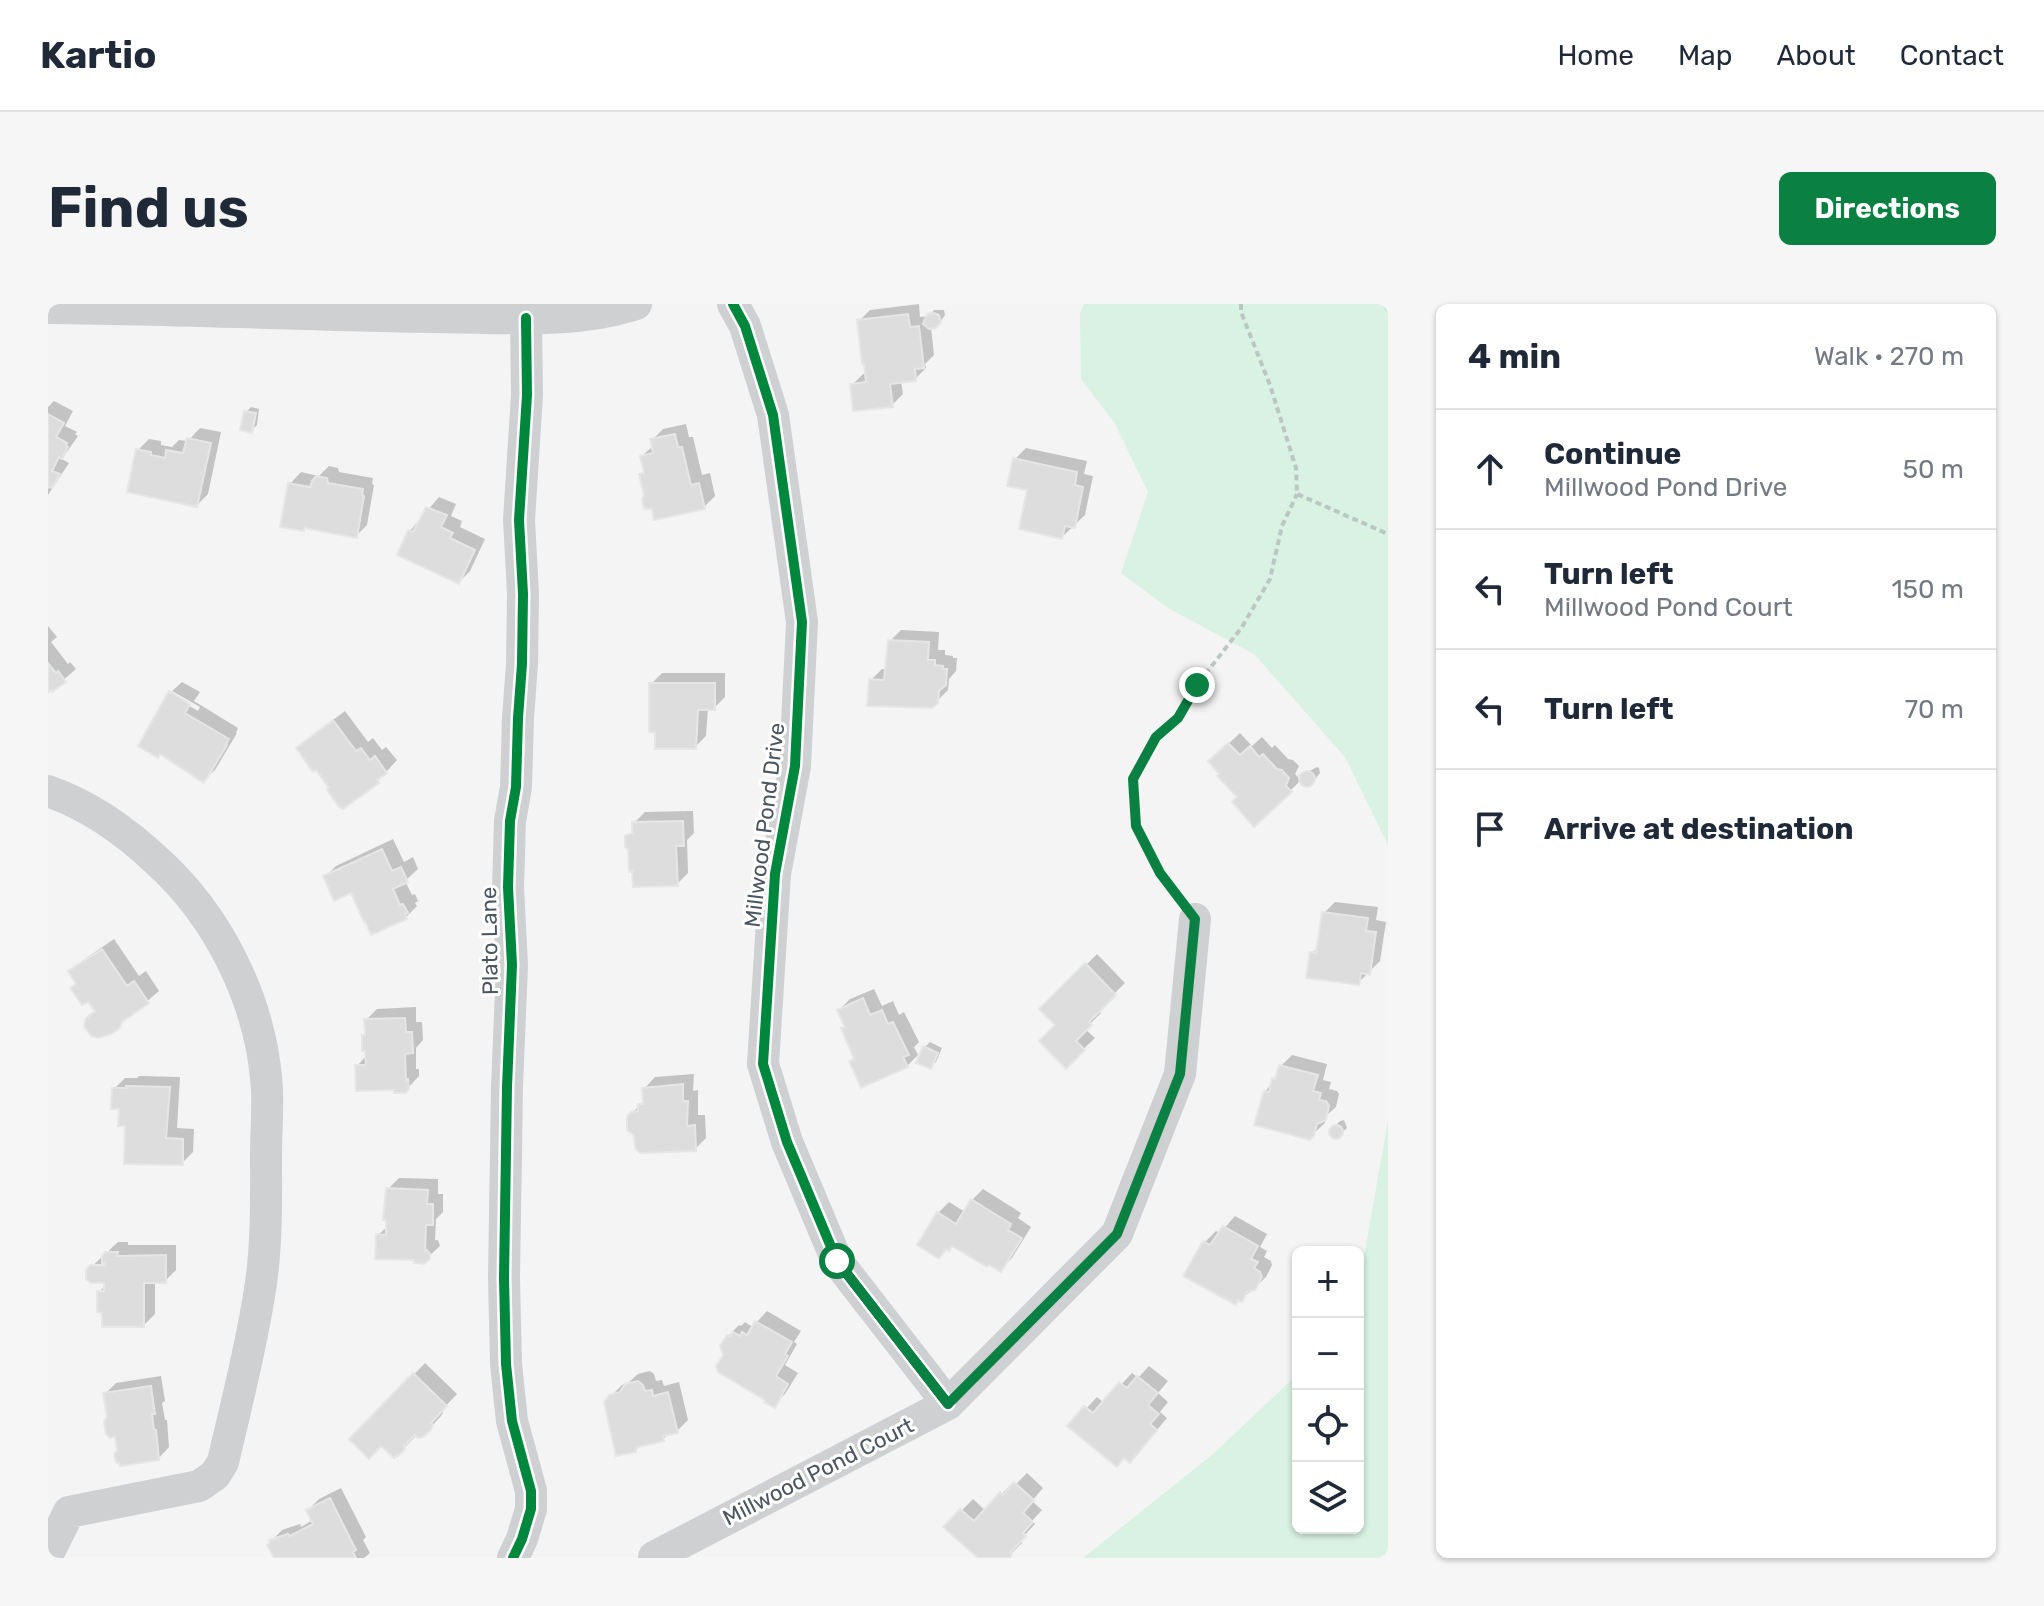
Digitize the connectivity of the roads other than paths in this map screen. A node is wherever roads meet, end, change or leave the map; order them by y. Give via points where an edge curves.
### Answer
1 (636, 304) edge
2 (733, 304) edge
3 (48, 308) edge
4 (526, 318) junction
5 (48, 791) edge
6 (1195, 919) road end
7 (948, 1404) junction
8 (48, 1554) edge
9 (654, 1557) edge
10 (513, 1558) edge

1 - 4 street
2 - 7 street, Millwood Pond Drive via 773,415 802,622 795,766 775,874 763,1064 787,1142 837,1261
3 - 4 street
4 - 10 street, Plato Lane via 519,520 522,664 508,887 512,965 504,1278 512,1421 531,1509
5 - 8 street via 136,841 203,911 247,996 267,1087 261,1280 223,1462 199,1486 69,1512
6 - 7 street, Millwood Pond Court via 1180,1074 1117,1234
7 - 9 street, Millwood Pond Court

